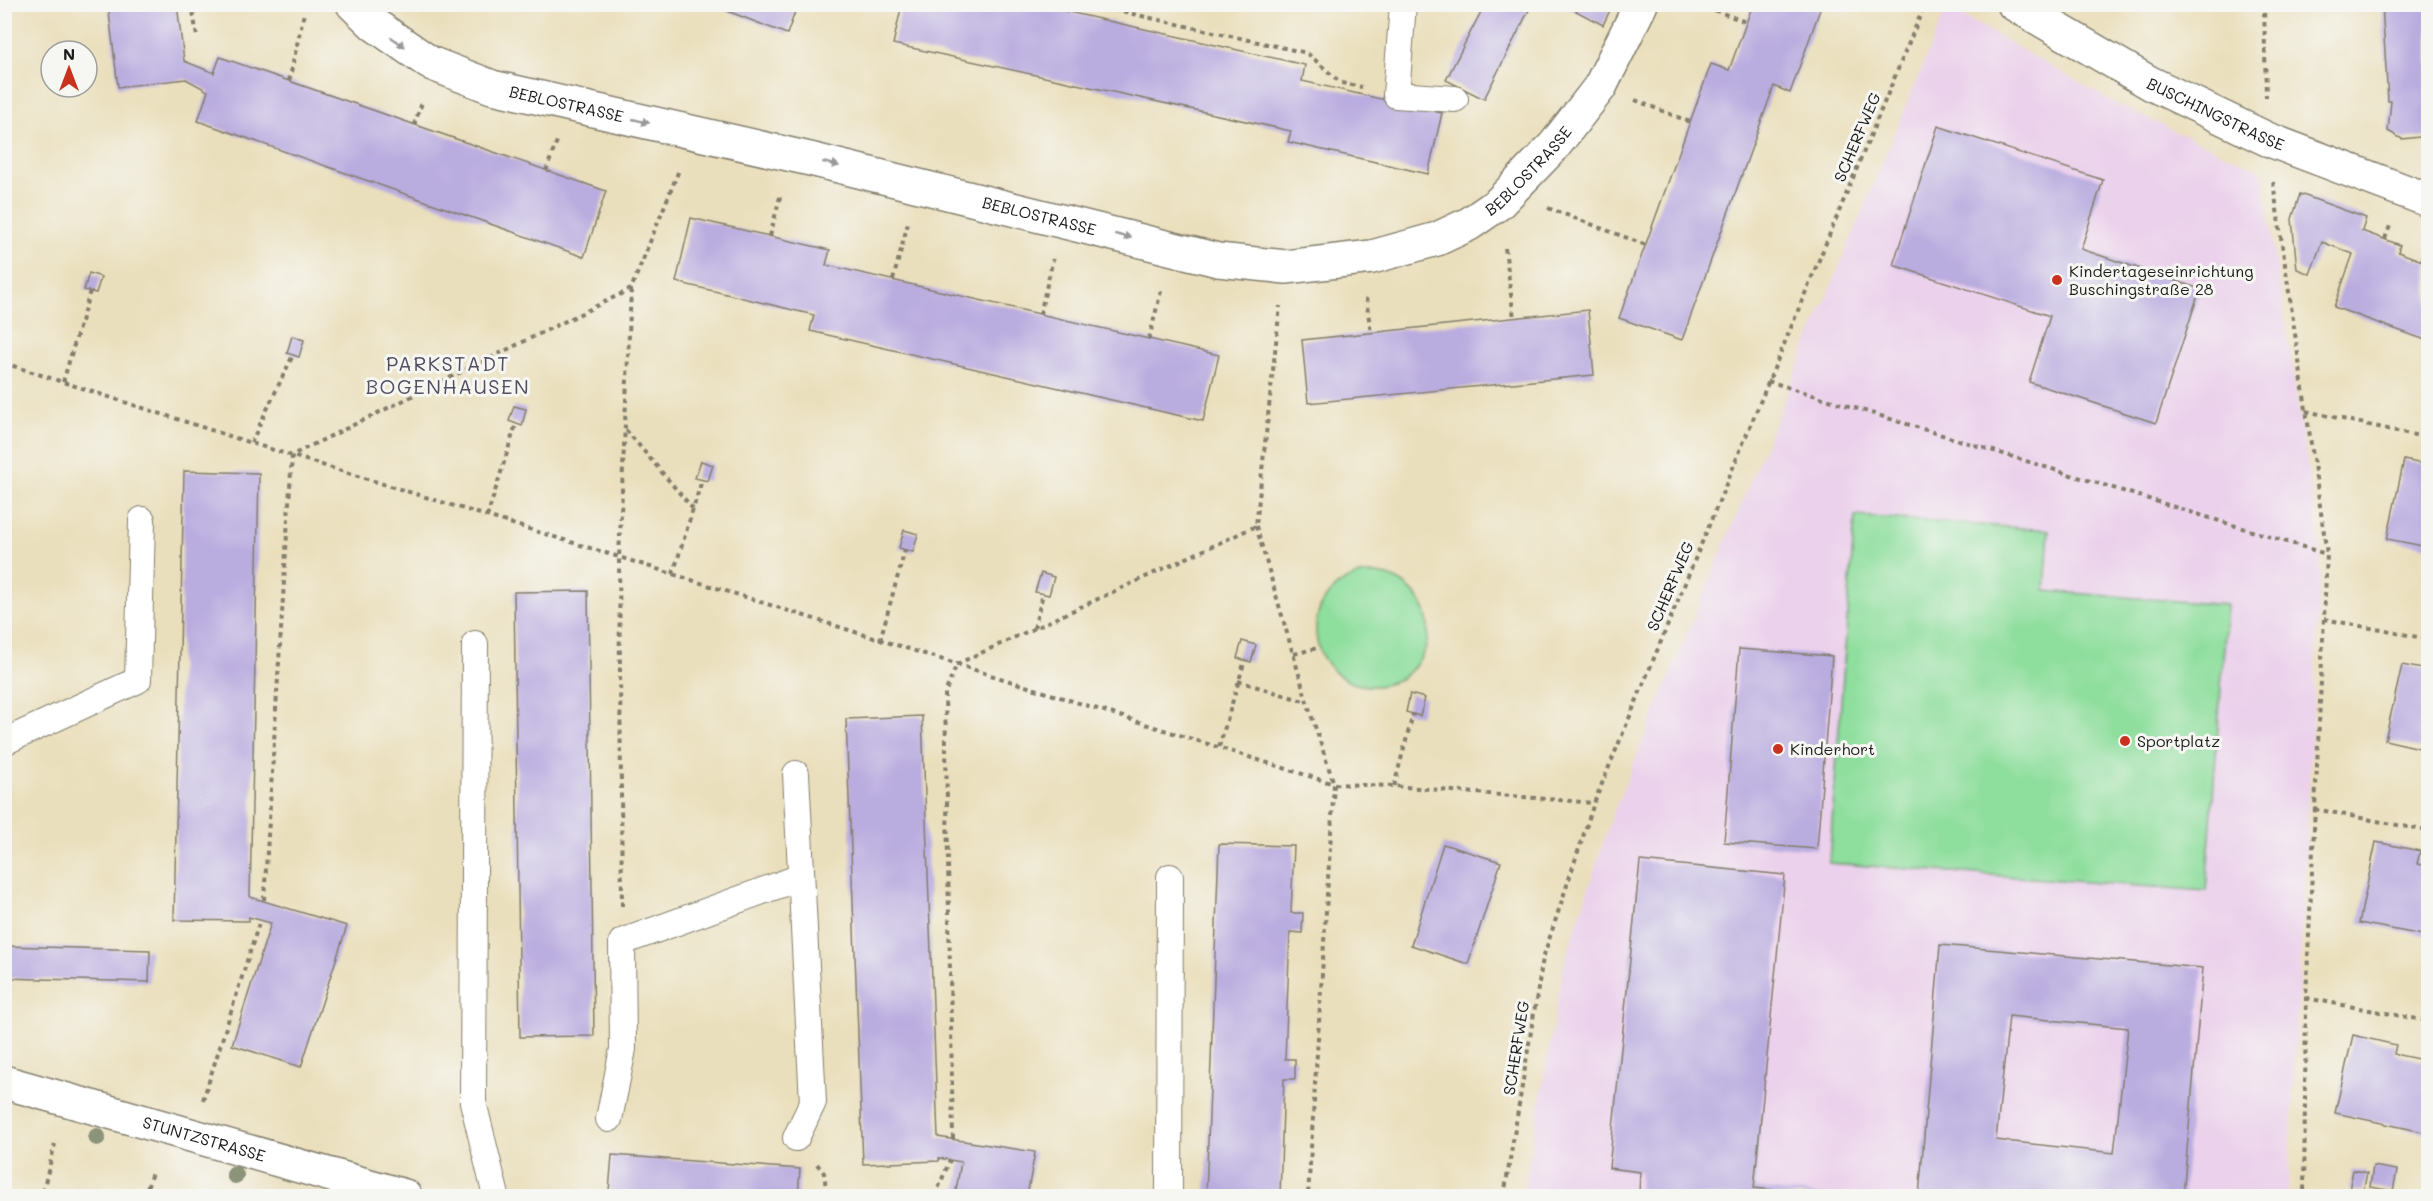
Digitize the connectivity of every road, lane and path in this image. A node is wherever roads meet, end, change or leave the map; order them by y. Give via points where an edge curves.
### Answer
1 (192, 4) edge
2 (353, 4) edge
3 (1088, 4) edge
4 (1403, 4) edge
5 (1641, 4) edge
6 (1698, 4) edge
7 (1925, 4) edge
8 (2014, 4) edge
9 (2264, 4) edge
10 (304, 13) dead end
11 (1746, 22) dead end
12 (197, 37) dead end
13 (289, 81) dead end
14 (1396, 95) junction
15 (424, 98) dead end
16 (1455, 99) dead end
17 (1634, 100) dead end
18 (1690, 122) dead end
19 (414, 125) dead end
20 (691, 132) junction
21 (559, 136) dead end
22 (2267, 138) junction
23 (546, 171) dead end
24 (782, 190) dead end
25 (2428, 200) edge
26 (1547, 208) dead end
27 (909, 219) dead end
28 (770, 236) dead end
29 (2428, 243) edge
30 (1646, 245) dead end
31 (1505, 247) dead end
32 (1055, 252) dead end
33 (2422, 261) dead end
34 (1286, 267) junction
35 (1164, 277) dead end
36 (893, 280) dead end
37 (631, 289) junction
38 (90, 291) dead end
39 (1366, 294) dead end
40 (1040, 314) dead end
41 (1514, 318) dead end
42 (1371, 333) dead end
43 (1149, 339) dead end
44 (293, 355) dead end
45 (4, 363) edge
46 (1768, 381) junction
47 (63, 382) junction
48 (2306, 411) junction
49 (516, 424) dead end
50 (625, 430) junction
51 (2428, 438) edge
52 (251, 443) junction
53 (292, 455) junction
54 (702, 480) dead end
55 (693, 509) junction
56 (488, 517) junction
57 (142, 520) dead end
58 (1256, 526) junction
59 (905, 550) dead end
60 (2327, 554) junction
61 (619, 557) junction
62 (673, 574) junction
63 (1043, 594) dead end
64 (2324, 619) junction
65 (1033, 629) junction
66 (2428, 639) edge
67 (880, 640) junction
68 (475, 644) dead end
69 (1317, 648) dead end
70 (1293, 654) junction
71 (1245, 660) dead end
72 (957, 664) junction
73 (1238, 681) junction
74 (1307, 702) junction
75 (1413, 714) dead end
76 (4, 742) edge
77 (1219, 747) junction
78 (796, 774) dead end
79 (1334, 784) junction
80 (1394, 786) junction
81 (1594, 803) junction
82 (2315, 809) junction
83 (2428, 831) edge
84 (801, 877) junction
85 (1170, 877) dead end
86 (264, 900) dead end
87 (260, 920) dead end
88 (622, 942) junction
89 (2306, 998) junction
90 (2428, 1021) edge
91 (4, 1082) edge
92 (609, 1119) dead end
93 (192, 1135) junction
94 (796, 1138) dead end
95 (953, 1139) dead end
96 (55, 1144) dead end
97 (950, 1160) dead end
98 (152, 1172) dead end
99 (335, 1187) edge
100 (43, 1191) dead end
101 (2304, 1195) edge
102 (145, 1197) edge
103 (405, 1197) edge
104 (496, 1197) edge
105 (935, 1197) edge
106 (1169, 1197) edge
107 (1308, 1197) edge
108 (1504, 1197) edge
109 (2330, 1197) edge

1 - 12 path
2 -> 20 street, BEBLOSTRASSE via 375,25 429,63 492,87
3 - 14 path via 1307,53 1341,83
4 - 14 lane
5 - 34 street, BEBLOSTRASSE via 1600,87 1554,146 1498,204 1437,239 1372,257
6 - 11 path
7 - 46 path, SCHERFWEG
8 - 22 street, BUSCHINGSTRASSE via 2150,83
9 - 22 path
10 - 13 path
14 - 16 lane
15 - 19 path
17 - 18 path
20 -> 34 street, BEBLOSTRASSE via 1218,260
20 - 37 path
21 - 23 path
22 - 25 street, BUSCHINGSTRASSE
22 - 48 path
24 - 28 path
26 - 30 path
27 - 36 path
29 - 33 path
31 - 41 path
32 - 40 path
34 - 58 path
35 - 43 path
37 - 50 path
37 - 53 path
38 - 47 path
39 - 42 path
44 - 52 path
45 - 47 path
46 - 60 path
46 - 81 path, SCHERFWEG
47 - 52 path
48 - 51 path
48 - 60 path
49 - 56 path
50 - 55 path
50 - 61 path
52 - 53 path
53 - 56 path
53 - 86 path
54 - 55 path
55 - 62 path
56 - 61 path
57 - 76 lane via 138,680
58 - 65 path
58 - 70 path
59 - 67 path
60 - 64 path
61 - 62 path
61 - 88 path
62 - 67 path
63 - 65 path
64 - 66 path
64 - 82 path
65 - 72 path
67 - 72 path
68 - 104 lane via 473,1102
69 - 70 path
70 - 74 path
71 - 73 path
72 - 77 path
72 - 95 path via 945,693
73 - 74 path
73 - 77 path
74 - 79 path
75 - 80 path
77 - 79 path
78 - 84 lane
79 - 80 path
79 - 107 path
80 - 81 path
81 - 108 path, SCHERFWEG via 1543,958
82 - 83 path
82 - 89 path
84 - 88 lane
84 - 94 lane via 813,1102
85 - 106 lane
87 - 93 path
88 - 92 lane via 623,1049
89 - 90 path
89 - 101 path
91 - 93 street, STUNTZSTRASSE
93 - 99 street, STUNTZSTRASSE
96 - 100 path
97 - 105 path
98 - 102 path
99 - 103 street, STUNTZSTRASSE
101 - 109 path

